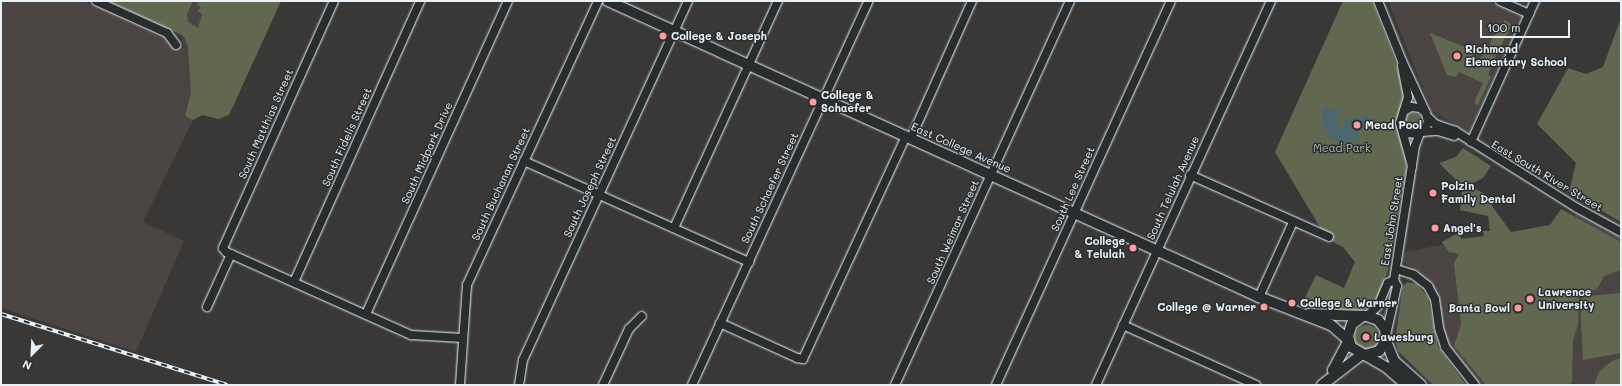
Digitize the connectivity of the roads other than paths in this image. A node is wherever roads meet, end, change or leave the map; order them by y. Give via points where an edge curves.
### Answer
1 (96, 1) edge
2 (334, 1) edge
3 (420, 1) edge
4 (508, 1) edge
5 (598, 1) edge
6 (608, 1) edge
7 (688, 1) edge
8 (778, 1) edge
9 (869, 1) edge
10 (972, 1) edge
11 (1070, 1) edge
12 (1171, 1) edge
13 (1271, 1) edge
14 (1378, 1) edge
15 (1500, 1) edge
16 (1535, 1) edge
17 (1529, 14) junction
18 (674, 31) junction
19 (176, 44) dead end
20 (1402, 61) junction
21 (749, 64) junction
22 (824, 99) junction
23 (1404, 111) junction
24 (1427, 116) junction
25 (1402, 127) junction
26 (1421, 132) junction
27 (909, 137) junction
28 (1467, 140) junction
29 (524, 161) junction
30 (1412, 166) junction
31 (991, 174) junction
32 (1190, 175) junction
33 (599, 194) junction
34 (1074, 212) junction
35 (1293, 222) junction
36 (674, 228) junction
37 (1621, 232) edge
38 (1329, 237) dead end
39 (1157, 250) junction
40 (231, 254) junction
41 (749, 262) junction
42 (1396, 269) junction
43 (1394, 280) junction
44 (294, 282) junction
45 (1259, 297) junction
46 (207, 307) dead end
47 (366, 314) junction
48 (1305, 314) junction
49 (642, 316) dead end
50 (1365, 316) junction
51 (720, 323) junction
52 (1123, 325) junction
53 (462, 338) junction
54 (1386, 338) junction
55 (1348, 341) junction
56 (1363, 355) junction
57 (1334, 374) junction
58 (460, 385) edge
59 (519, 385) edge
60 (603, 385) edge
61 (692, 385) edge
62 (895, 385) edge
63 (996, 385) edge
64 (1096, 385) edge
65 (1256, 385) edge
66 (1322, 385) edge
67 (1407, 385) edge
68 (1421, 385) edge
69 (1475, 385) edge

1 - 19 street via 167,34
2 - 40 street, South Matthias Street via 224,248
3 - 44 street, South Fidelis Street
4 - 47 street, South Midpark Drive
5 - 29 street, South Buchanan Street
6 - 18 main road, East College Avenue
7 - 18 street, South Joseph Street
8 - 21 street
9 - 22 street, South Schaefer Street
10 - 27 street
11 - 31 street, South Weimar Street
12 - 34 street, South Lee Street
13 - 32 street, South Telulah Avenue
14 - 20 street
15 - 17 street
16 - 17 street
17 - 28 street
18 - 21 main road, East College Avenue
18 - 33 street, South Joseph Street
20 - 23 street via 1408,95
20 - 24 street
21 - 22 main road, East College Avenue
21 - 36 street
22 - 27 main road, East College Avenue
22 - 41 street, South Schaefer Street
23 - 24 street via 1415,107
23 - 25 street via 1400,119
24 - 26 street via 1427,126
24 - 28 street, East South River Street
25 - 26 street via 1412,134
25 - 30 street, East John Street
26 - 28 street, East South River Street via 1438,131
26 - 30 street, East John Street
27 - 31 main road, East College Avenue
27 - 51 street via 806,356 801,359
28 - 37 street, East South River Street
29 - 33 street
29 - 53 street, South Buchanan Street via 467,284
30 - 42 street, East John Street
31 - 34 main road, East College Avenue
31 - 62 street, South Weimar Street
32 - 35 street
32 - 39 street, South Telulah Avenue
33 - 36 street
33 - 59 street, South Joseph Street via 523,360
34 - 39 main road, East College Avenue
34 - 63 street, South Lee Street
35 - 38 street
35 - 45 street
36 - 41 street
39 - 45 main road, East College Avenue
39 - 52 street, South Telulah Avenue
40 - 44 street
40 - 46 street
41 - 51 street, South Schaefer Street
42 - 43 street, East John Street
42 - 69 street via 1414,275 1428,286 1435,299 1445,347
43 - 50 street, East John Street via 1388,283 1380,303
43 - 54 street, East John Street via 1397,286
44 - 47 street
45 - 48 main road, East College Avenue
47 - 53 street via 411,335
48 - 50 main road, East College Avenue
48 - 55 main road, East College Avenue via 1336,328
49 - 60 street via 629,329
50 - 54 main road via 1380,323
50 - 55 main road via 1352,324
51 - 61 street, South Schaefer Street
52 - 64 street, South Telulah Avenue
52 - 65 street
53 - 58 street, South Buchanan Street
54 - 56 main road via 1379,351
54 - 68 main road via 1394,361
55 - 56 main road via 1354,351
55 - 57 main road
56 - 57 main road via 1338,374
56 - 67 main road via 1386,367
57 - 66 main road

